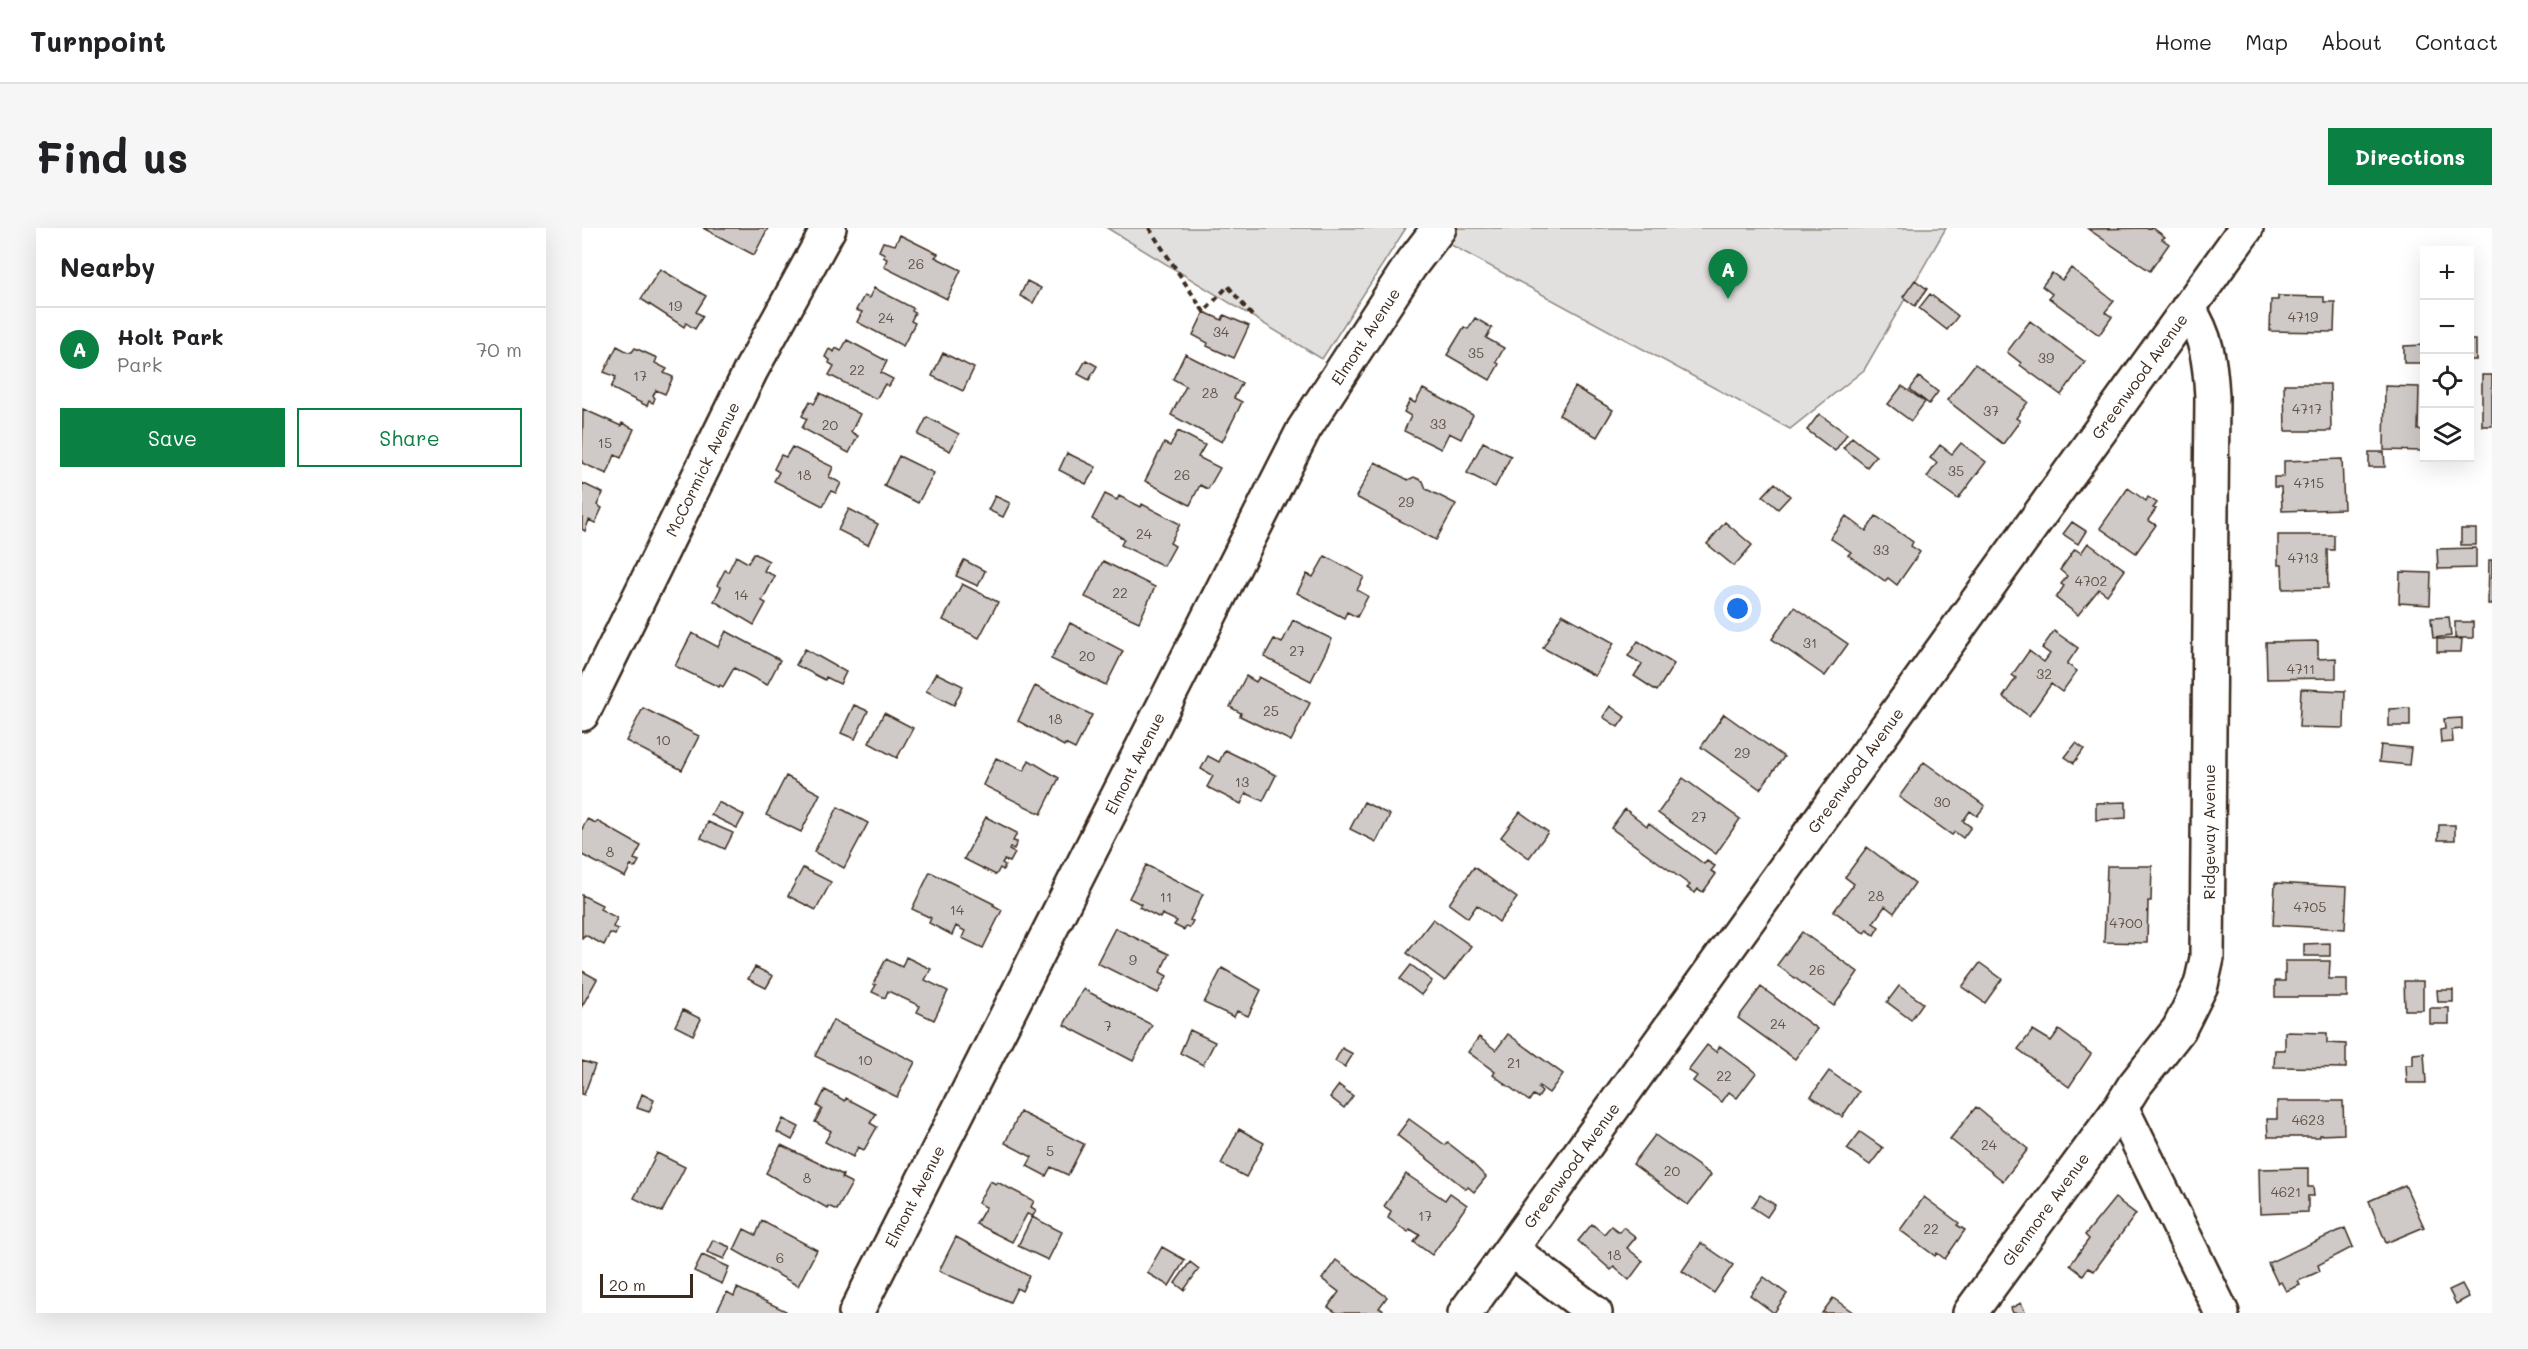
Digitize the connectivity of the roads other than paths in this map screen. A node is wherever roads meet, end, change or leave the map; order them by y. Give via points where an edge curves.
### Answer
1 (829, 228) edge
2 (1439, 228) edge
3 (2246, 228) edge
4 (2188, 308) junction
5 (582, 714) edge
6 (2121, 1107) junction
7 (1510, 1249) junction
8 (856, 1313) edge
9 (1465, 1313) edge
10 (1595, 1313) edge
11 (1970, 1313) edge
12 (2222, 1313) edge

1 - 5 street, McCormick Avenue via 751,370
2 - 8 street, Elmont Avenue via 1304,429
3 - 4 street, Greenwood Avenue
4 - 6 street, Ridgeway Avenue via 2209,354 2212,396 2207,958 2201,985 2179,1029
4 - 7 street, Greenwood Avenue
6 - 11 street, Glenmore Avenue
6 - 12 street
7 - 9 street, Greenwood Avenue
7 - 10 street

